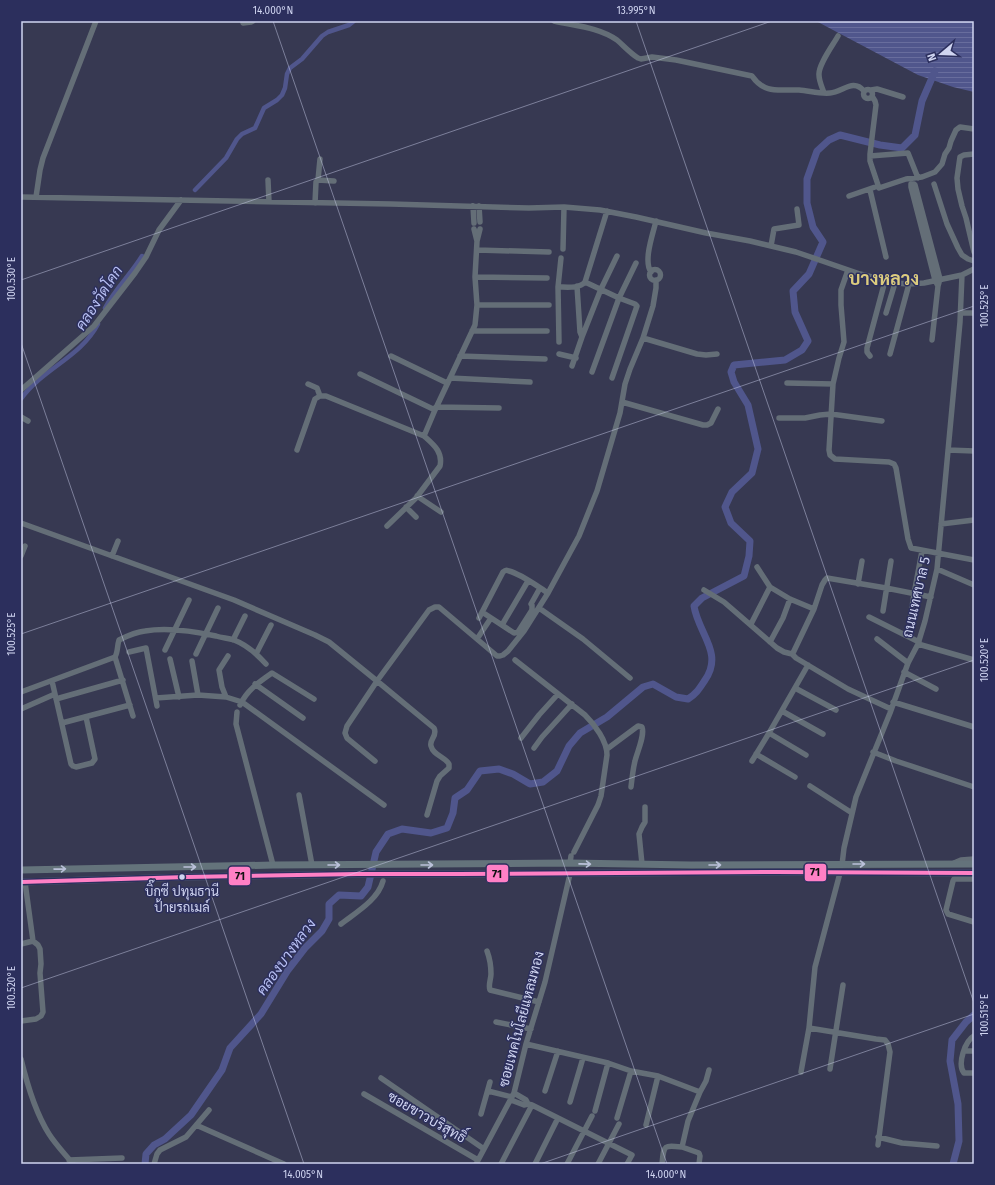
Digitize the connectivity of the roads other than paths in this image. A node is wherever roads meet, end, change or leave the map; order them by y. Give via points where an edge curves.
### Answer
1 (96, 21) edge
2 (253, 21) edge
3 (554, 21) edge
4 (243, 23) dead end
5 (838, 36) dead end
6 (869, 92) junction
7 (824, 93) junction
8 (903, 97) dead end
9 (974, 129) edge
10 (974, 154) edge
11 (870, 155) junction
12 (320, 159) dead end
13 (918, 178) junction
14 (268, 180) dead end
15 (318, 180) junction
16 (334, 181) dead end
17 (912, 181) junction
18 (934, 184) dead end
19 (878, 186) junction
20 (870, 190) junction
21 (849, 196) dead end
22 (21, 197) edge
23 (36, 197) junction
24 (181, 200) junction
25 (269, 202) junction
26 (315, 203) junction
27 (476, 206) junction
28 (564, 207) junction
29 (797, 209) dead end
30 (607, 212) junction
31 (656, 222) junction
32 (480, 229) dead end
33 (477, 241) junction
34 (770, 246) junction
35 (562, 249) dead end
36 (477, 250) junction
37 (549, 252) dead end
38 (974, 252) edge
39 (617, 256) dead end
40 (886, 256) dead end
41 (561, 258) dead end
42 (974, 261) edge
43 (636, 263) dead end
44 (974, 269) edge
45 (848, 270) junction
46 (650, 272) junction
47 (962, 275) junction
48 (475, 277) junction
49 (547, 278) dead end
50 (656, 280) junction
51 (885, 281) junction
52 (585, 282) junction
53 (938, 282) junction
54 (895, 283) junction
55 (909, 284) junction
56 (577, 286) junction
57 (558, 287) junction
58 (601, 289) junction
59 (619, 298) junction
60 (476, 305) junction
61 (549, 305) dead end
62 (961, 313) junction
63 (974, 313) edge
64 (886, 314) dead end
65 (472, 331) junction
66 (546, 331) dead end
67 (582, 337) junction
68 (643, 338) junction
69 (932, 340) dead end
70 (559, 342) dead end
71 (559, 354) dead end
72 (717, 354) dead end
73 (890, 354) dead end
74 (391, 356) dead end
75 (460, 356) junction
76 (870, 356) dead end
77 (576, 358) junction
78 (545, 359) dead end
79 (572, 366) dead end
80 (592, 372) dead end
81 (360, 374) dead end
82 (612, 378) dead end
83 (449, 381) junction
84 (530, 382) dead end
85 (786, 383) dead end
86 (308, 384) dead end
87 (834, 384) junction
88 (21, 390) edge
89 (320, 396) junction
90 (622, 402) junction
91 (435, 408) junction
92 (499, 408) dead end
93 (718, 409) dead end
94 (831, 414) junction
95 (21, 417) edge
96 (779, 418) dead end
97 (28, 421) dead end
98 (882, 421) dead end
99 (424, 436) junction
100 (297, 450) dead end
101 (948, 450) junction
102 (974, 451) edge
103 (417, 496) junction
104 (406, 507) junction
105 (441, 512) dead end
106 (416, 517) dead end
107 (974, 520) edge
108 (21, 523) edge
109 (941, 524) junction
110 (387, 526) dead end
111 (118, 541) dead end
112 (26, 546) dead end
113 (922, 551) junction
114 (939, 554) junction
115 (21, 556) edge
116 (112, 556) junction
117 (974, 560) edge
118 (862, 561) dead end
119 (891, 561) dead end
120 (757, 567) dead end
121 (937, 569) junction
122 (528, 581) junction
123 (858, 584) junction
124 (974, 585) edge
125 (770, 587) junction
126 (540, 588) junction
127 (886, 588) junction
128 (704, 590) dead end
129 (548, 593) junction
130 (914, 594) junction
131 (931, 597) junction
132 (790, 599) junction
133 (189, 600) dead end
134 (218, 608) dead end
135 (539, 608) junction
136 (814, 609) junction
137 (883, 611) dead end
138 (482, 612) junction
139 (245, 616) dead end
140 (869, 617) dead end
141 (479, 618) dead end
142 (491, 618) junction
143 (910, 621) dead end
144 (751, 624) junction
145 (271, 625) dead end
146 (502, 625) junction
147 (175, 630) junction
148 (206, 634) junction
149 (477, 639) junction
150 (877, 639) dead end
151 (233, 640) junction
152 (770, 642) junction
153 (918, 643) junction
154 (165, 650) dead end
155 (129, 652) dead end
156 (196, 654) dead end
157 (256, 654) junction
158 (792, 654) junction
159 (228, 656) dead end
160 (115, 657) junction
161 (170, 659) dead end
162 (515, 660) dead end
163 (974, 660) edge
164 (192, 661) dead end
165 (908, 663) junction
166 (266, 664) dead end
167 (808, 664) junction
168 (904, 672) junction
169 (630, 678) dead end
170 (123, 680) junction
171 (378, 680) junction
172 (52, 681) junction
173 (255, 684) junction
174 (795, 688) junction
175 (936, 689) dead end
176 (21, 692) edge
177 (558, 694) junction
178 (198, 695) junction
179 (178, 696) junction
180 (56, 697) junction
181 (226, 697) junction
182 (156, 698) junction
183 (314, 699) dead end
184 (893, 702) junction
185 (241, 704) junction
186 (572, 704) junction
187 (130, 705) junction
188 (157, 706) dead end
189 (21, 709) edge
190 (891, 709) junction
191 (836, 710) dead end
192 (782, 711) junction
193 (237, 712) dead end
194 (133, 716) dead end
195 (86, 717) junction
196 (303, 718) dead end
197 (62, 723) junction
198 (974, 727) edge
199 (769, 732) junction
200 (823, 734) dead end
201 (522, 738) dead end
202 (534, 748) dead end
203 (607, 749) junction
204 (873, 752) junction
205 (756, 754) junction
206 (806, 755) dead end
207 (376, 761) dead end
208 (752, 761) dead end
209 (795, 777) dead end
210 (632, 786) dead end
211 (810, 786) dead end
212 (974, 787) edge
213 (299, 795) dead end
214 (384, 805) dead end
215 (645, 807) dead end
216 (852, 813) junction
217 (427, 815) dead end
218 (572, 857) junction
219 (974, 859) edge
220 (642, 864) junction
221 (842, 864) junction
222 (950, 864) junction
223 (974, 864) edge
224 (274, 865) junction
225 (312, 865) junction
226 (749, 865) junction
227 (21, 870) edge
228 (749, 872) junction
229 (840, 872) junction
230 (974, 873) edge
231 (570, 874) junction
232 (974, 879) edge
233 (383, 881) dead end
234 (23, 882) edge
235 (974, 922) edge
236 (341, 924) dead end
237 (33, 941) junction
238 (21, 944) edge
239 (487, 951) dead end
240 (843, 986) dead end
241 (539, 1002) junction
242 (21, 1020) edge
243 (496, 1022) dead end
244 (808, 1028) junction
245 (531, 1029) junction
246 (835, 1032) junction
247 (974, 1036) edge
248 (526, 1044) junction
249 (558, 1051) junction
250 (964, 1051) junction
251 (974, 1051) edge
252 (582, 1058) junction
253 (21, 1059) edge
254 (608, 1063) junction
255 (830, 1069) dead end
256 (709, 1070) dead end
257 (630, 1071) junction
258 (801, 1072) dead end
259 (974, 1073) edge
260 (658, 1076) junction
261 (381, 1078) dead end
262 (490, 1082) dead end
263 (488, 1091) junction
264 (545, 1091) dead end
265 (700, 1092) junction
266 (364, 1094) dead end
267 (512, 1097) junction
268 (570, 1102) dead end
269 (530, 1104) junction
270 (209, 1110) dead end
271 (481, 1114) dead end
272 (558, 1118) junction
273 (617, 1118) dead end
274 (619, 1124) dead end
275 (196, 1125) junction
276 (646, 1125) dead end
277 (584, 1131) junction
278 (878, 1137) junction
279 (609, 1143) junction
280 (878, 1145) dead end
281 (937, 1146) dead end
282 (682, 1147) junction
283 (484, 1149) junction
284 (122, 1158) dead end
285 (71, 1162) edge
286 (477, 1162) edge
287 (154, 1164) edge
288 (284, 1164) edge
289 (501, 1164) edge
290 (535, 1164) edge
291 (568, 1164) edge
292 (598, 1164) edge
293 (627, 1164) edge
294 (662, 1164) edge
295 (699, 1164) edge

1 - 23 street via 43,158
2 - 4 street
3 - 7 street via 603,32 641,59 652,57 752,76 765,88
5 - 7 street via 819,70
6 - 7 street via 855,85
6 - 8 street via 877,89
6 - 11 street via 876,105
9 - 13 street via 958,128 938,170
10 - 38 street via 960,157 957,178
11 - 13 street via 908,153
11 - 19 street
12 - 15 street
13 - 17 street
14 - 25 street
15 - 16 street
15 - 26 street
17 - 19 street via 906,179 879,188
17 - 53 street via 910,185
18 - 42 street via 958,248 962,255
19 - 20 street
20 - 21 street
20 - 40 street
22 - 23 street
23 - 24 street
24 - 25 street
24 - 88 street via 159,230 135,274 94,326
25 - 26 street
26 - 27 street
27 - 28 street
27 - 33 street
28 - 30 street
28 - 35 street
29 - 34 street via 799,225 774,229
30 - 31 street
30 - 52 street
31 - 34 street
31 - 46 street via 647,261
32 - 33 street
33 - 36 street
34 - 45 street
36 - 37 street
36 - 48 street
39 - 58 street
41 - 57 street
43 - 59 street
44 - 47 street
45 - 51 street
45 - 87 street via 841,290 844,345
46 - 50 street via 651,278
46 - 50 street via 654,269 659,271 661,277
47 - 53 street
47 - 62 street, ถนนเทศบาล 5
48 - 49 street
48 - 60 street
50 - 68 street via 653,306
51 - 54 street
51 - 76 street via 867,348
52 - 56 street
52 - 58 street
53 - 55 street
53 - 69 street
54 - 55 street
54 - 64 street
55 - 73 street
56 - 57 street
56 - 67 street
57 - 70 street
58 - 59 street
58 - 67 street
59 - 80 street
59 - 82 street via 635,304 637,308
60 - 61 street
60 - 65 street via 475,325
62 - 63 street
62 - 101 street, ถนนเทศบาล 5
65 - 66 street
65 - 75 street
67 - 77 street
68 - 72 street via 697,354
68 - 90 street via 625,384
71 - 77 street
74 - 83 street
75 - 78 street
75 - 83 street
77 - 79 street
81 - 91 street
83 - 84 street
83 - 91 street
85 - 87 street
86 - 89 street via 317,388
87 - 94 street
89 - 99 street via 326,396
89 - 100 street via 315,399
90 - 93 street via 703,425 712,423
90 - 129 street via 597,491 579,536
91 - 92 street
91 - 99 street
94 - 96 street
94 - 98 street
94 - 113 street via 829,450 832,458 889,462 895,466 909,545
95 - 97 street
99 - 103 street via 435,446 441,460 440,466
101 - 102 street
101 - 109 street, ถนนเทศบาล 5
103 - 104 street
103 - 105 street
104 - 106 street
104 - 110 street
107 - 109 street
108 - 116 street
109 - 114 street, ถนนเทศบาล 5
111 - 116 street
112 - 115 street
113 - 114 street
113 - 130 street
114 - 117 street
114 - 121 street, ถนนเทศบาล 5
116 - 171 street via 234,600 315,635 329,642
118 - 123 street
119 - 127 street
120 - 125 street
121 - 124 street
121 - 131 street, ถนนเทศบาล 5
122 - 126 street
122 - 138 street via 509,571 503,572
122 - 146 street
123 - 127 street
123 - 136 street via 826,579
125 - 132 street
125 - 144 street
126 - 129 street
126 - 146 street via 531,604 532,610 518,632 514,633
127 - 130 street
127 - 137 street
128 - 144 street
129 - 135 street
130 - 131 street
130 - 143 street
131 - 153 street, ถนนเทศบาล 5
132 - 136 street
132 - 152 street
133 - 147 street
134 - 148 street
135 - 149 street via 524,631 503,655 496,656
135 - 169 street
136 - 158 street
138 - 141 street
138 - 142 street
139 - 151 street
140 - 153 street
142 - 146 street
142 - 149 street
144 - 152 street
145 - 157 street
147 - 148 street
147 - 154 street
147 - 160 street via 146,630 134,633 119,640
148 - 151 street
148 - 156 street
149 - 171 street via 442,609 432,607
150 - 165 street
151 - 157 street
152 - 158 street via 784,652
153 - 163 street
153 - 165 street, ถนนเทศบาล 5
155 - 182 street via 146,648
157 - 166 street
158 - 167 street
159 - 181 street via 218,670
160 - 170 street
160 - 172 street
161 - 179 street
162 - 177 street
164 - 178 street
165 - 168 street, ถนนเทศบาล 5
167 - 174 street
167 - 190 street via 848,689
168 - 175 street
168 - 184 street, ถนนเทศบาล 5
170 - 180 street
170 - 187 street
171 - 207 street via 346,726 345,733 347,738
171 - 217 street via 434,728 436,731 431,746 449,764 449,768 437,781
172 - 176 street
172 - 180 street
173 - 183 street via 272,673
173 - 185 street via 244,696
173 - 196 street
174 - 191 street
174 - 192 street
177 - 186 street
177 - 201 street
178 - 179 street
178 - 181 street
179 - 182 street
180 - 189 street
180 - 197 street
181 - 185 street
182 - 188 street
184 - 190 street, ถนนเทศบาล 5
184 - 198 street
185 - 214 street
186 - 202 street
186 - 203 street via 591,721
187 - 194 street
187 - 195 street
190 - 204 street, ถนนเทศบาล 5
192 - 199 street
192 - 200 street
193 - 224 street via 236,724
195 - 197 street
195 - 197 street via 95,759 92,763 76,767 71,764
199 - 205 street
199 - 206 street
203 - 210 street via 638,726 642,727
203 - 218 street via 601,796
204 - 212 street
204 - 216 street, ถนนเทศบาล 5
205 - 208 street
205 - 209 street
211 - 216 street
213 - 225 street
215 - 220 street via 646,820 639,834
216 - 221 street, ถนนเทศบาล 5
218 -> 220 main road
225 -> 218 main road via 388,865
219 - 222 street
220 -> 226 main road
221 -> 222 main road
221 - 226 main road
222 - 223 main road
224 - 225 main road
227 -> 224 main road
226 - 228 main road
228 - 229 main road
228 - 231 main road
229 - 230 main road
229 - 244 street via 815,967
231 - 234 main road via 389,873
231 - 241 street, ซอยเทคโนโลยีแหลมทอง
232 - 235 street via 953,880 946,910 948,914
233 - 236 street via 372,901
234 - 237 street
237 - 238 street
237 - 242 street via 40,949 43,1012 36,1019
239 - 241 street via 492,975 490,990
240 - 246 street
241 - 245 street, ซอยเทคโนโลยีแหลมทอง
243 - 245 street
244 - 246 street
244 - 258 street
245 - 248 street, ซอยเทคโนโลยีแหลมทอง
246 - 255 street
246 - 278 street via 885,1040 888,1044 890,1052
247 - 250 street via 968,1040
248 - 249 street
248 - 267 street, ซอยเทคโนโลยีแหลมทอง
249 - 252 street
249 - 264 street
250 - 251 street
250 - 259 street via 962,1070
252 - 254 street
252 - 268 street
253 - 285 street via 38,1111 50,1134
254 - 257 street
254 - 277 street via 593,1113
256 - 265 street
257 - 260 street
257 - 273 street
260 - 265 street
260 - 276 street
261 - 283 street
262 - 263 street
263 - 267 street
263 - 271 street
265 - 282 street via 688,1121
266 - 286 street, ซอยขาวบริสุทธิ์
267 - 269 street via 524,1105
267 - 283 street, ซอยเทคโนโลยีแหลมทอง
269 - 272 street
269 - 289 street
270 - 275 street
272 - 277 street
272 - 290 street
274 - 279 street
275 - 287 street via 186,1137 160,1150
275 - 288 street
277 - 279 street
277 - 291 street
278 - 280 street
278 - 281 street
279 - 292 street
279 - 293 street via 632,1155
282 - 294 street via 666,1146
282 - 295 street via 699,1153
283 - 286 street, ซอยเทคโนโลยีแหลมทอง
284 - 285 street

